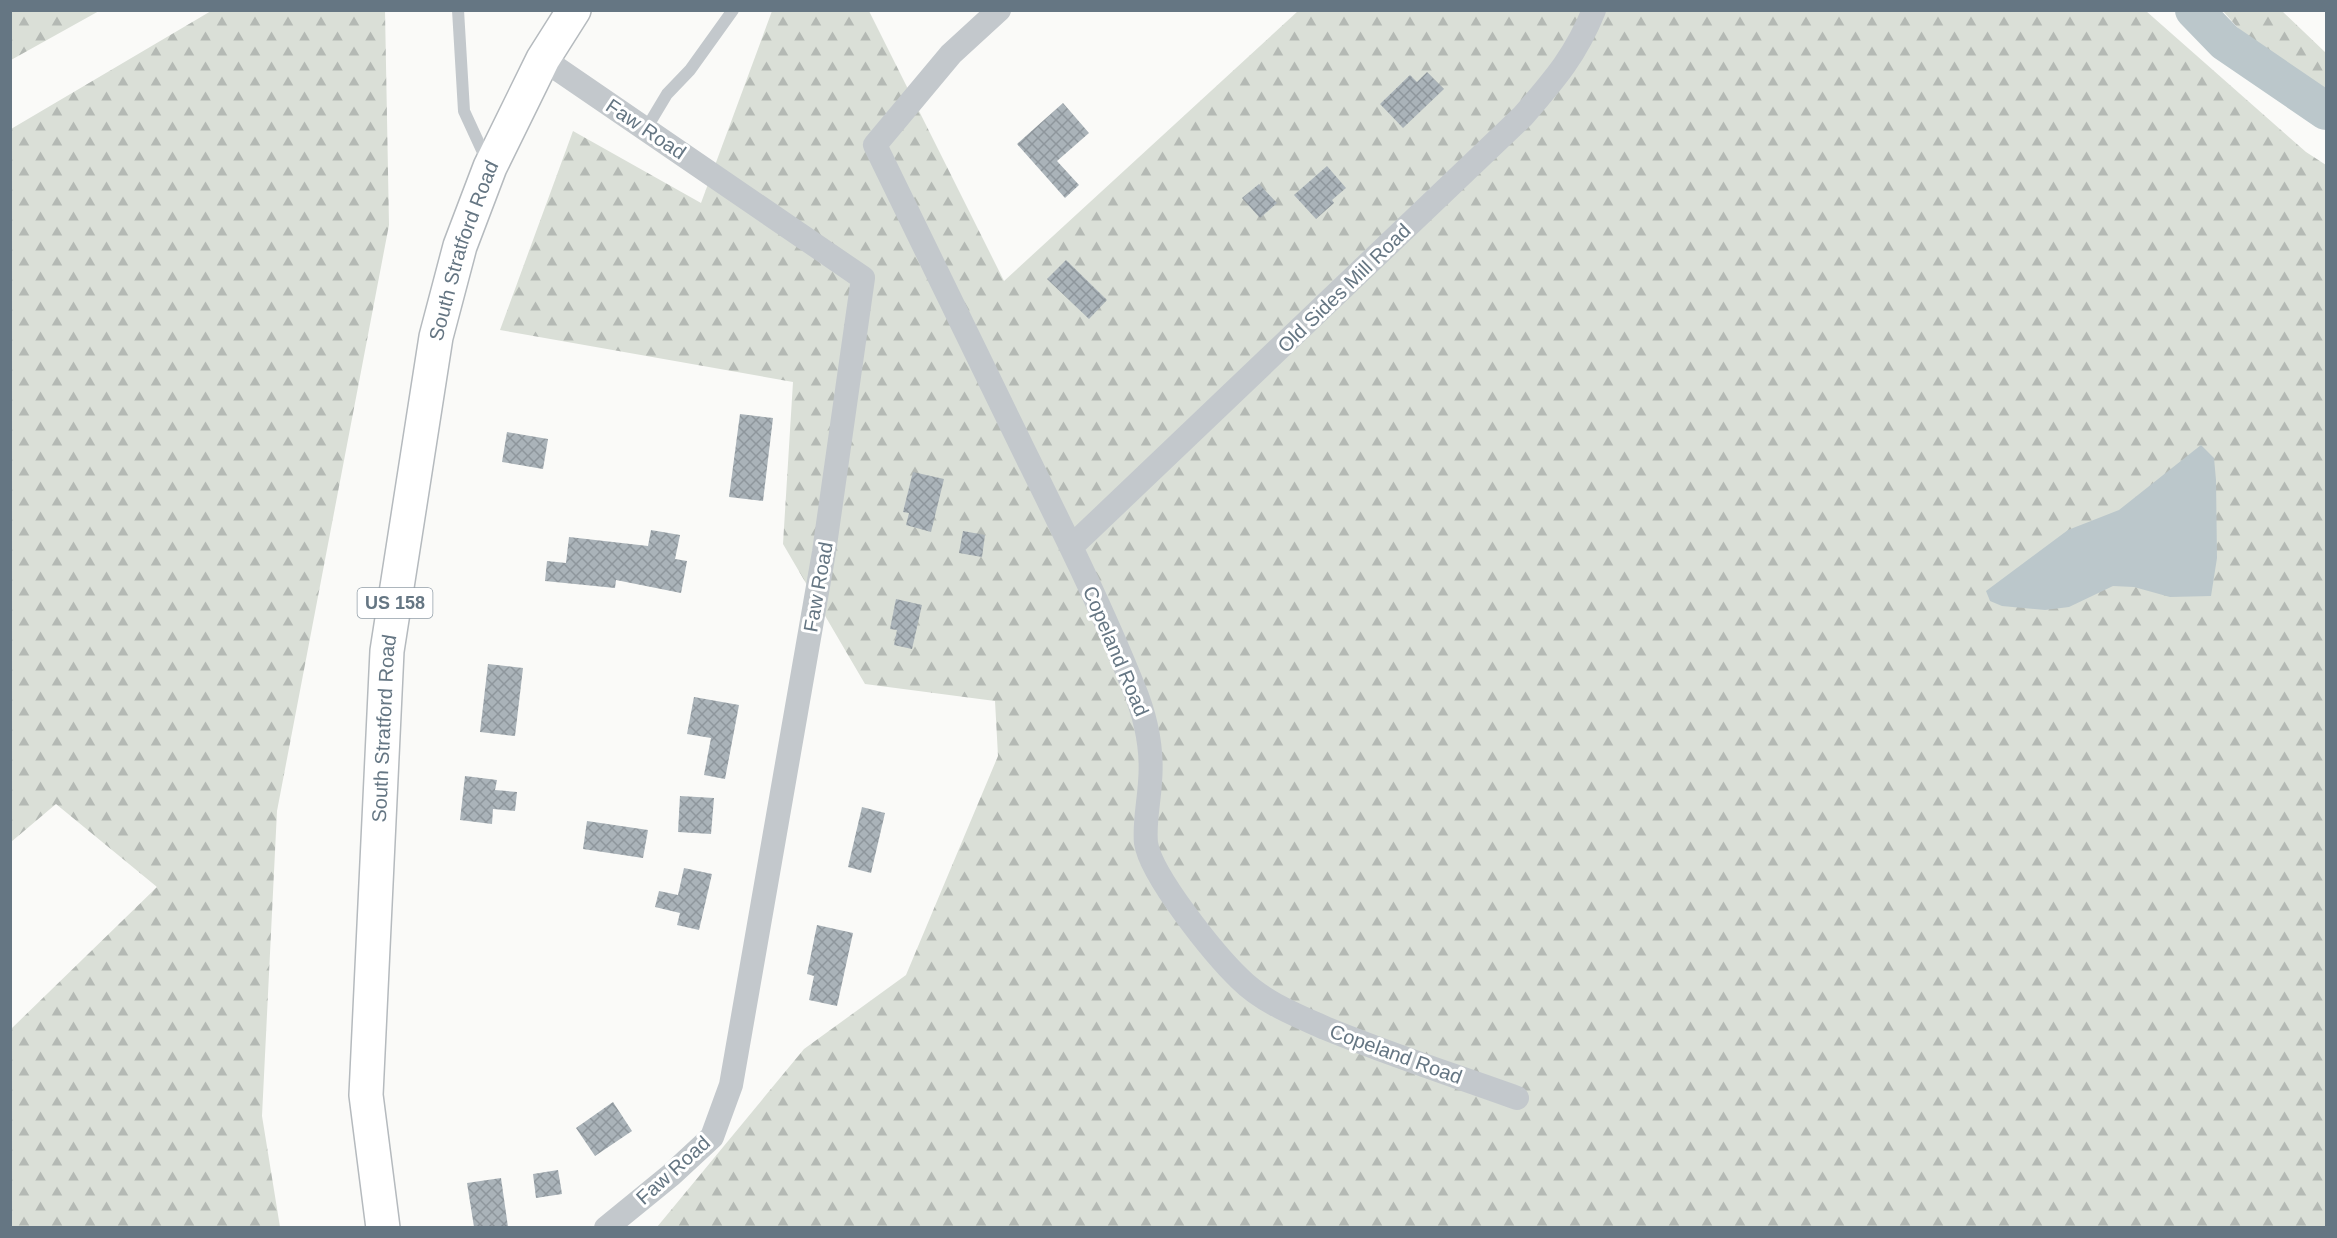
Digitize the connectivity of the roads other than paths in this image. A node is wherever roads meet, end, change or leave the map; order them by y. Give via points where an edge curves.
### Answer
1 (458, 10) edge
2 (574, 10) edge
3 (733, 10) edge
4 (999, 10) edge
5 (1594, 10) edge
6 (543, 59) junction
7 (646, 129) junction
8 (490, 167) junction
9 (1071, 547) junction
10 (1517, 1098) dead end
11 (383, 1227) edge
12 (606, 1227) edge

1 - 8 lane via 464,111
2 - 6 main road, South Stratford Road / US 158
3 - 7 lane via 690,70 667,94
4 - 9 street, Copeland Road via 951,54 875,145
5 - 9 street, Old Sides Mill Road via 1582,39 1561,72 1523,116
6 - 7 street, Faw Road
6 - 8 main road, South Stratford Road / US 158
7 - 12 street, Faw Road via 863,278 824,552 731,1085 712,1137
8 - 11 main road, South Stratford Road / US 158 via 460,246 436,337 387,651 366,1095
9 - 10 street, Copeland Road via 1146,721 1151,779 1146,847 1168,890 1222,960 1256,993 1295,1015

